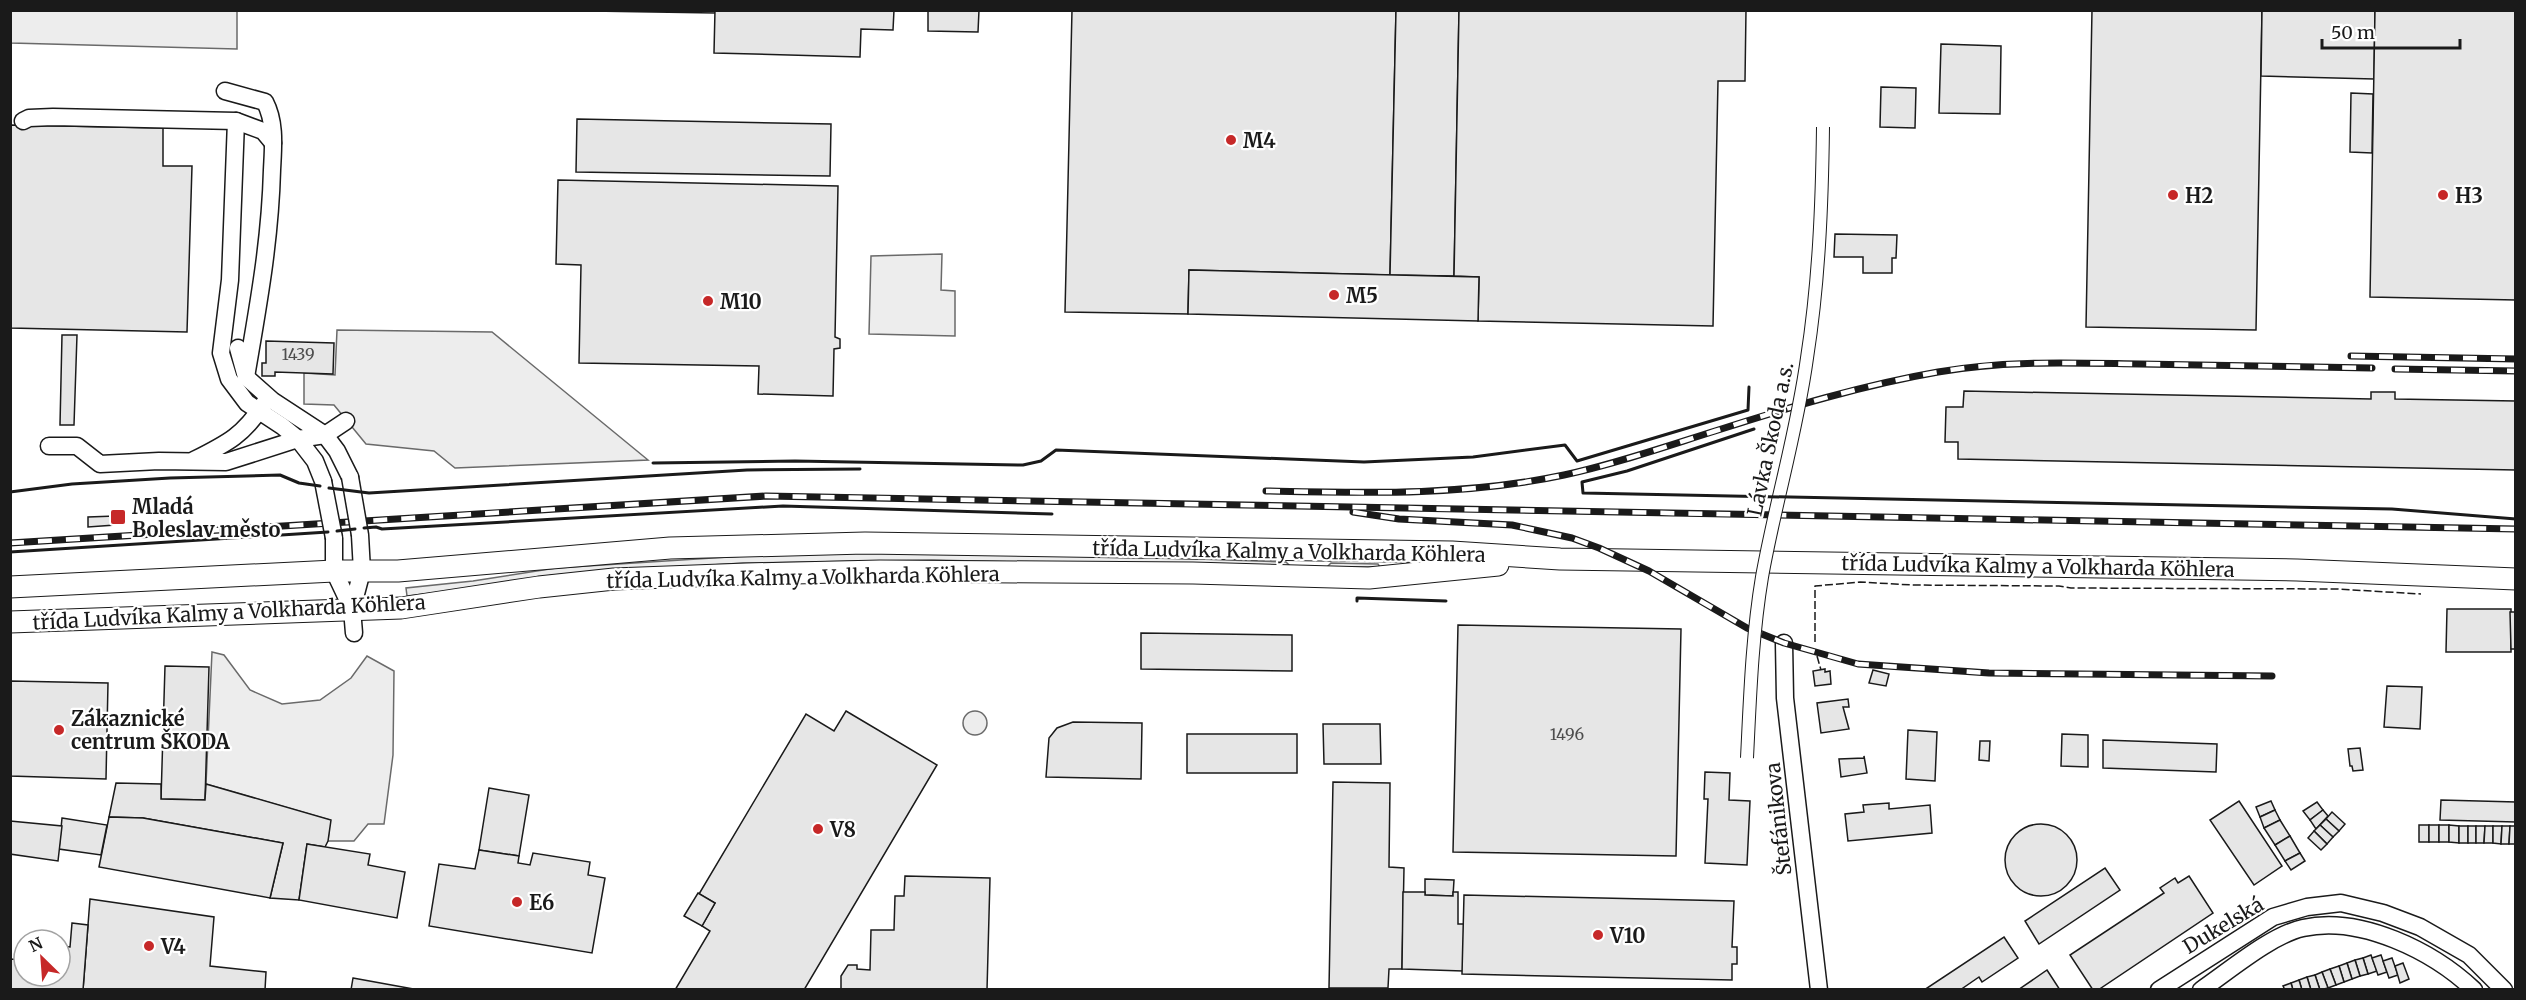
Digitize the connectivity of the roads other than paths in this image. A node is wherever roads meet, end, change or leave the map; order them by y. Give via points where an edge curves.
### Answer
1 (225, 91) dead end
2 (23, 121) dead end
3 (236, 121) junction
4 (1823, 127) dead end
5 (273, 143) junction
6 (238, 348) dead end
7 (246, 377) junction
8 (264, 404) junction
9 (346, 422) dead end
10 (325, 435) junction
11 (298, 439) junction
12 (49, 446) dead end
13 (193, 461) junction
14 (1560, 559) junction
15 (334, 571) junction
16 (362, 571) junction
17 (2516, 579) edge
18 (10, 587) edge
19 (352, 609) junction
20 (10, 621) edge
21 (354, 633) dead end
22 (1784, 643) dead end
23 (1747, 758) dead end
24 (2177, 985) edge
25 (1819, 990) edge
26 (2159, 990) edge
27 (2201, 990) edge
28 (2474, 990) edge
29 (2504, 990) edge

1 - 5 street via 265,102 272,119
2 - 3 street via 53,117
3 - 5 street via 263,131
3 - 8 street via 230,280 221,353 230,379 247,403
4 - 23 street, Lávka Škoda a.s., bridge via 1817,286 1807,362 1762,579 1751,660
5 - 7 street via 271,213
6 - 7 street
7 - 8 street
8 - 10 street
8 - 11 street
8 - 13 street via 249,426
9 - 10 street
10 - 11 street
10 - 16 street, bridge via 350,477
11 - 13 street via 226,462
11 - 15 street, bridge via 315,461 323,481 334,538
12 - 13 street via 77,446 100,464
14 - 16 street, třída Ludvíka Kalmy a Volkharda Köhlera via 1452,552 865,543 670,548
14 - 17 street, třída Ludvíka Kalmy a Volkharda Köhlera via 2297,570
14 - 19 street, třída Ludvíka Kalmy a Volkharda Köhlera via 1369,578 880,572 614,579 401,608
15 - 16 street, třída Ludvíka Kalmy a Volkharda Köhlera
15 - 18 street, třída Ludvíka Kalmy a Volkharda Köhlera
15 - 19 street
16 - 19 street
19 - 20 street, třída Ludvíka Kalmy a Volkharda Köhlera
19 - 21 street
22 - 25 street, Štefánikova via 1785,698
24 - 26 street, Dukelská
24 - 29 street, Dukelská via 2273,917 2341,903 2420,927 2469,955
27 - 28 street, Dukelská via 2278,937 2302,928 2335,924 2412,945 2457,973

